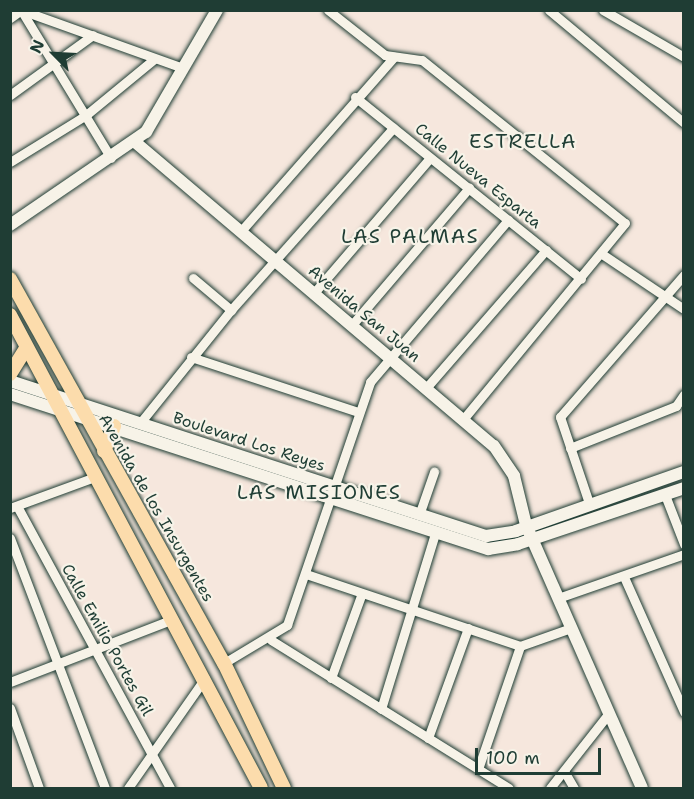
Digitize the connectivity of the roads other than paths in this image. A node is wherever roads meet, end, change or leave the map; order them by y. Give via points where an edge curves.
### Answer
1 (21, 10) edge
2 (217, 10) edge
3 (328, 10) edge
4 (549, 10) edge
5 (603, 10) edge
6 (10, 18) edge
7 (93, 35) junction
8 (394, 57) junction
9 (684, 57) edge
10 (153, 60) junction
11 (54, 64) junction
12 (183, 68) junction
13 (10, 95) edge
14 (355, 97) junction
15 (86, 115) junction
16 (684, 123) edge
17 (393, 128) junction
18 (135, 142) junction
19 (111, 158) junction
20 (430, 158) junction
21 (10, 162) edge
22 (469, 188) junction
23 (508, 220) junction
24 (10, 225) edge
25 (241, 231) junction
26 (546, 250) junction
27 (602, 254) junction
28 (277, 261) junction
29 (684, 275) edge
30 (193, 278) dead end
31 (10, 279) edge
32 (581, 279) junction
33 (313, 294) junction
34 (668, 298) junction
35 (684, 309) edge
36 (231, 310) junction
37 (10, 315) edge
38 (351, 326) junction
39 (24, 350) junction
40 (191, 357) junction
41 (388, 357) junction
42 (10, 374) edge
43 (10, 381) edge
44 (426, 388) junction
45 (10, 394) edge
46 (50, 394) junction
47 (684, 394) edge
48 (77, 403) junction
49 (358, 412) junction
50 (61, 413) junction
51 (86, 418) junction
52 (464, 418) junction
53 (140, 423) junction
54 (114, 426) junction
55 (570, 448) junction
56 (199, 449) junction
57 (104, 451) junction
58 (434, 472) dead end
59 (684, 472) edge
60 (92, 478) junction
61 (684, 488) edge
62 (331, 492) junction
63 (665, 495) junction
64 (589, 503) junction
65 (14, 507) edge
66 (419, 515) junction
67 (526, 525) junction
68 (435, 534) junction
69 (10, 538) edge
70 (532, 538) junction
71 (684, 544) edge
72 (684, 554) edge
73 (306, 574) junction
74 (624, 577) junction
75 (362, 593) junction
76 (558, 598) junction
77 (414, 610) junction
78 (173, 620) junction
79 (468, 628) junction
80 (572, 628) junction
81 (271, 640) junction
82 (520, 646) junction
83 (96, 651) junction
84 (224, 663) junction
85 (58, 666) junction
86 (205, 678) junction
87 (331, 678) junction
88 (10, 682) edge
89 (236, 686) junction
90 (216, 698) junction
91 (10, 708) edge
92 (381, 709) junction
93 (684, 712) edge
94 (609, 713) junction
95 (428, 738) junction
96 (152, 754) junction
97 (478, 769) junction
98 (564, 771) junction
99 (281, 784) edge
100 (39, 789) edge
101 (105, 789) edge
102 (128, 789) edge
103 (170, 789) edge
104 (263, 789) edge
105 (509, 789) edge
106 (550, 789) edge
107 (573, 789) edge
108 (642, 789) edge

1 - 6 street
1 - 7 street
1 - 11 street
2 - 12 main road
3 - 8 street
4 - 16 street
5 - 9 street
7 - 10 street
7 - 11 street
8 - 14 street
8 - 27 street via 422,60 625,223
10 - 12 street
10 - 15 street
11 - 13 street
11 - 15 street
12 - 18 main road
14 - 17 street, Calle Nueva Esparta
14 - 25 street
15 - 19 street
15 - 21 street
17 - 20 street, Calle Nueva Esparta
17 - 28 street
18 - 19 main road
18 - 25 main road, Avenida San Juan
19 - 24 main road
20 - 22 street, Calle Nueva Esparta
20 - 33 street
22 - 23 street, Calle Nueva Esparta
22 - 38 street
23 - 26 street, Calle Nueva Esparta
23 - 41 street
25 - 28 main road, Avenida San Juan
26 - 32 street, Calle Nueva Esparta
26 - 44 street
27 - 32 street
27 - 34 street
28 - 33 main road, Avenida San Juan
28 - 36 street
29 - 34 street
30 - 36 street
31 - 48 main road, Avenida de los Insurgentes
32 - 52 street
33 - 38 main road, Avenida San Juan
34 - 35 street
34 - 55 street via 560,417
36 - 40 street
37 - 39 main road
38 - 41 main road, Avenida San Juan
39 - 42 main road
39 - 46 main road
40 - 49 street
40 - 53 street
41 - 44 main road, Avenida San Juan
41 - 49 street
43 - 46 main road, Boulevard Los Reyes
44 - 52 main road, Avenida San Juan
45 - 50 main road, Boulevard Los Reyes
46 - 48 main road, Boulevard Los Reyes
46 - 50 main road
47 - 55 street via 676,406
48 - 51 main road, Avenida de los Insurgentes
48 - 53 main road, Boulevard Los Reyes
49 - 62 street
50 - 51 main road, Boulevard Los Reyes
50 - 60 main road
51 - 54 main road, Boulevard Los Reyes
51 - 57 main road, Avenida de los Insurgentes
52 - 67 main road, Avenida San Juan via 494,446 514,476
53 - 56 main road, Boulevard Los Reyes
54 - 56 main road, Boulevard Los Reyes
54 - 57 main road
55 - 64 street
56 - 62 main road, Boulevard Los Reyes
57 - 84 main road, Avenida de los Insurgentes
58 - 66 street
59 - 64 main road, Boulevard Los Reyes
60 - 65 street
60 - 78 main road
61 - 63 main road, Boulevard Los Reyes
62 - 66 main road, Boulevard Los Reyes
62 - 68 main road, Boulevard Los Reyes
62 - 73 street
63 - 70 main road, Boulevard Los Reyes
63 - 71 street
64 - 67 main road, Boulevard Los Reyes
65 - 83 street, Calle Emilio Portes Gil
66 - 67 main road, Boulevard Los Reyes via 486,536
67 - 70 main road, Avenida San Juan
68 - 70 main road, Boulevard Los Reyes via 488,549
68 - 77 street
69 - 85 street
70 - 76 main road, Avenida San Juan
72 - 74 street
73 - 75 street
73 - 81 street via 293,615
74 - 76 street
74 - 93 street
75 - 77 street
75 - 87 street
76 - 80 main road, Avenida San Juan
77 - 79 street
77 - 92 street
78 - 83 street
78 - 86 main road
79 - 82 street
79 - 95 street
80 - 82 street
80 - 94 main road, Avenida San Juan
81 - 84 street
81 - 87 street
82 - 97 street
83 - 85 street
83 - 96 street, Calle Emilio Portes Gil
84 - 89 main road, Avenida de los Insurgentes
85 - 88 street
85 - 101 street
86 - 90 main road
86 - 96 street
87 - 92 street
89 - 90 main road via 230,698
89 - 99 main road, Avenida de los Insurgentes
90 - 104 main road
91 - 100 street
92 - 95 street
94 - 98 street
94 - 108 main road, Avenida San Juan
95 - 97 street
96 - 102 street
96 - 103 street, Calle Emilio Portes Gil
97 - 105 street
98 - 106 street
98 - 107 street
99 - 104 main road

